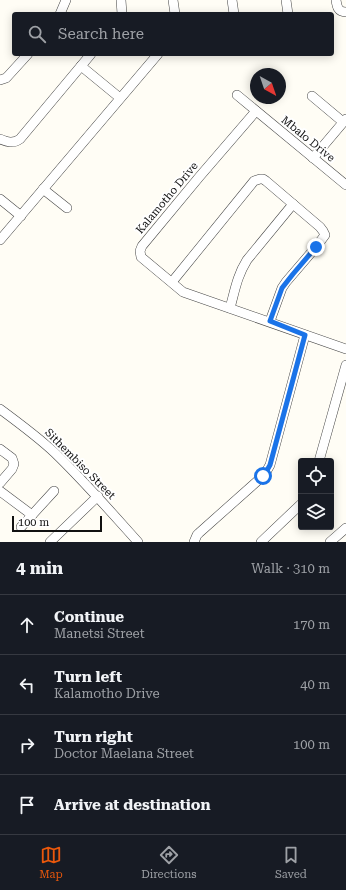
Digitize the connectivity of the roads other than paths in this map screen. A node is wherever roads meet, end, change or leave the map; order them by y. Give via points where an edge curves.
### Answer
1 (66, 0) edge
2 (121, 0) edge
3 (173, 0) edge
4 (232, 0) edge
5 (286, 0) edge
6 (336, 0) edge
7 (61, 12) edge
8 (122, 12) edge
9 (175, 12) edge
10 (234, 12) edge
11 (288, 12) edge
12 (346, 12) edge
13 (26, 56) edge
14 (89, 56) edge
15 (156, 56) edge
16 (81, 66) junction
17 (0, 80) edge
18 (237, 95) dead end
19 (312, 96) dead end
20 (120, 98) junction
21 (256, 111) junction
22 (345, 121) edge
23 (0, 139) edge
24 (313, 158) junction
25 (346, 185) edge
26 (43, 189) junction
27 (0, 199) edge
28 (293, 204) junction
29 (67, 208) dead end
30 (21, 216) junction
31 (0, 240) edge
32 (172, 282) junction
33 (230, 308) junction
34 (270, 321) junction
35 (305, 335) junction
36 (346, 349) edge
37 (346, 365) edge
38 (336, 398) junction
39 (346, 401) edge
40 (0, 409) edge
41 (0, 449) edge
42 (320, 458) edge
43 (0, 483) edge
44 (0, 491) edge
45 (54, 491) dead end
46 (98, 496) junction
47 (298, 508) edge
48 (32, 515) junction
49 (21, 527) dead end
50 (346, 528) edge
51 (271, 539) edge
52 (50, 542) edge
53 (138, 542) edge
54 (194, 542) edge
55 (261, 542) edge
56 (330, 542) edge

1 - 7 street
2 - 8 street
3 - 9 street
4 - 10 street
5 - 11 street
6 - 12 street via 338,9
13 - 17 street via 6,78
14 - 16 street
15 - 20 street
16 - 20 street
16 - 23 street via 20,139 15,142
18 - 21 street, Mbalo Drive
19 - 22 street
20 - 26 street
21 - 24 street, Mbalo Drive
21 - 32 street, Kalamotho Drive via 141,248 140,254 144,260
22 - 24 street
24 - 25 street, Mbalo Drive
26 - 29 street
26 - 30 street
27 - 30 street
28 - 32 street via 263,179 257,179
28 - 33 street via 242,268
28 - 34 street via 320,227 324,237 282,288
30 - 31 street
32 - 33 street, Kalamotho Drive via 183,292
33 - 34 street, Kalamotho Drive
34 - 35 street, Kalamotho Drive
35 - 36 street, Kalamotho Drive
35 - 54 street via 270,465 266,472 199,533
37 - 38 street
38 - 39 street
38 - 42 street
40 - 46 street, Sithembiso Street via 33,434
41 - 43 street via 12,458 14,465
44 - 48 street
45 - 48 street
46 - 52 street
46 - 53 street, Sithembiso Street
47 - 51 street
48 - 49 street
50 - 56 street
51 - 55 street

